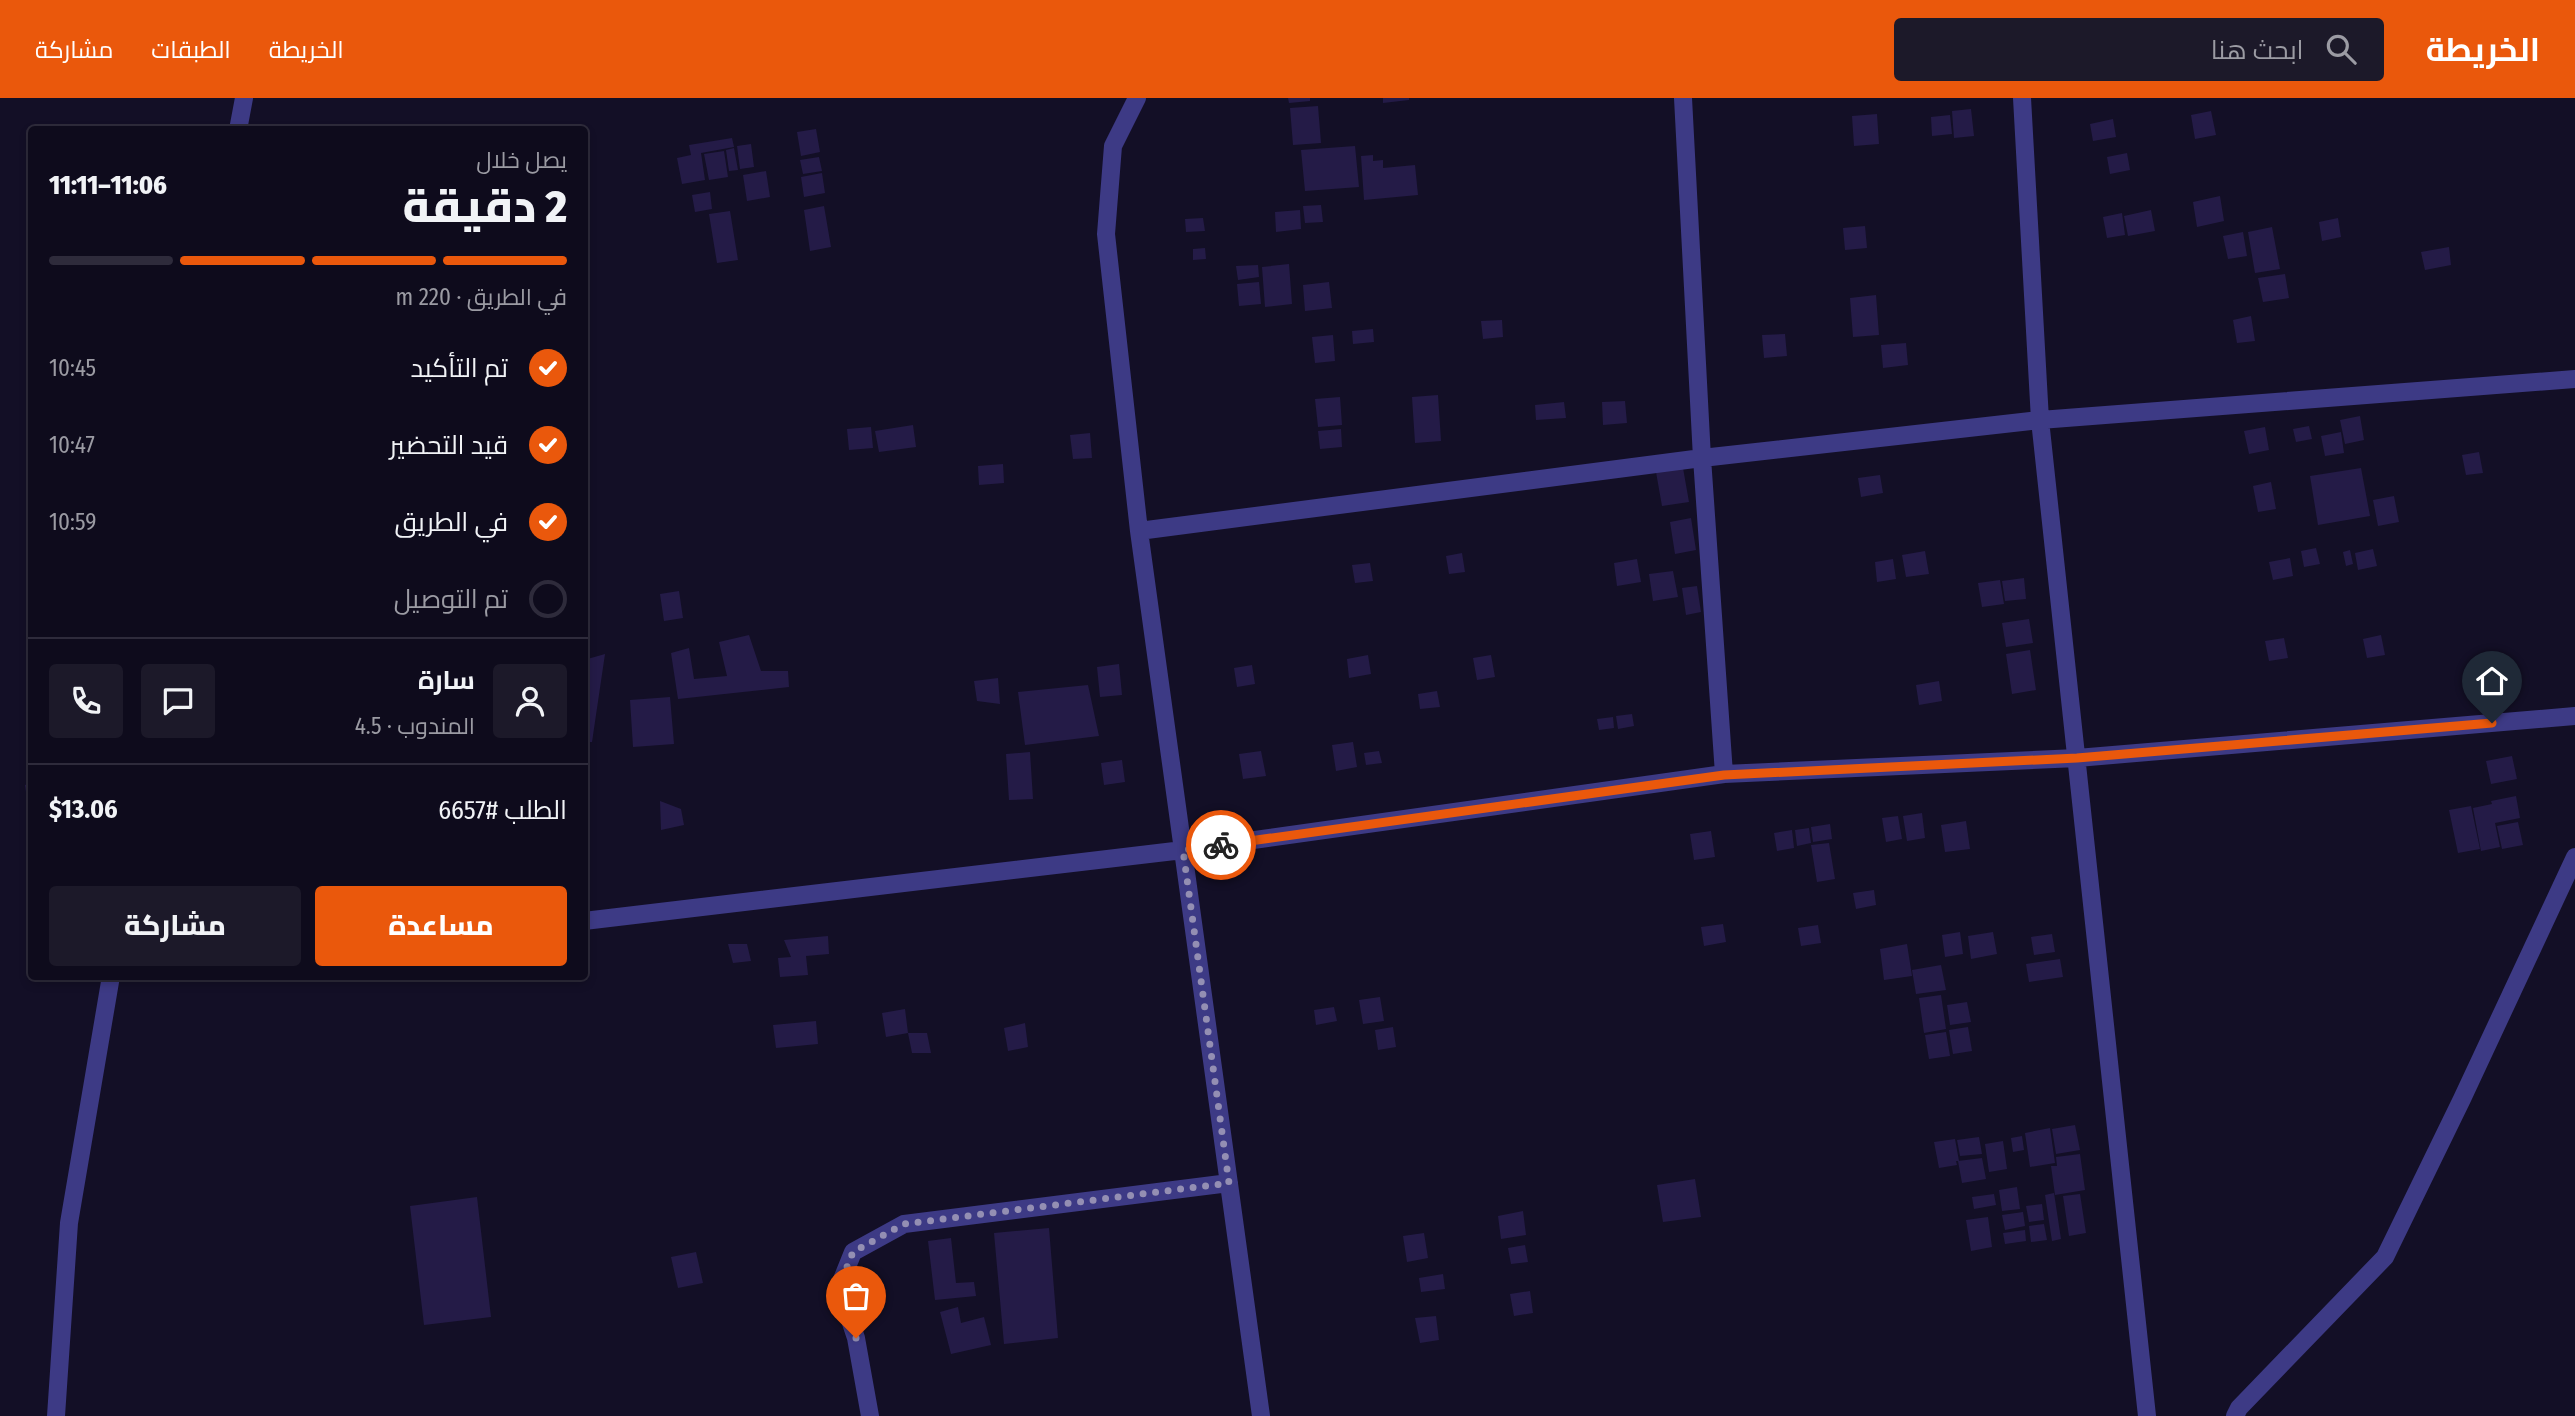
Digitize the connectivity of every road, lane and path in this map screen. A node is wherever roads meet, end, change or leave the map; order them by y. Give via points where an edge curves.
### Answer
1 (244, 98) edge
2 (1137, 98) edge
3 (1683, 98) edge
4 (2022, 98) edge
5 (238, 126) edge
6 (2575, 379) edge
7 (2040, 420) junction
8 (1702, 458) junction
9 (1139, 531) junction
10 (2575, 716) edge
11 (2077, 758) junction
12 (1724, 775) junction
13 (1183, 850) junction
14 (2575, 857) edge
15 (588, 921) edge
16 (110, 980) edge
17 (1229, 1183) junction
18 (56, 1416) edge
19 (870, 1416) edge
20 (1261, 1416) edge
21 (2147, 1416) edge
22 (2235, 1416) edge

1 - 5 street
2 - 9 street via 1113,146 1106,234
3 - 8 street
4 - 7 street
6 - 7 street
7 - 8 street
7 - 11 street
8 - 9 street
8 - 12 street
9 - 13 street
10 - 11 street
11 - 12 street
11 - 21 street
12 - 13 street
13 - 15 street
13 - 17 street
14 - 22 street via 2385,1257
16 - 18 street via 69,1223
17 - 19 street via 904,1224 853,1252 839,1287 856,1338
17 - 20 street

